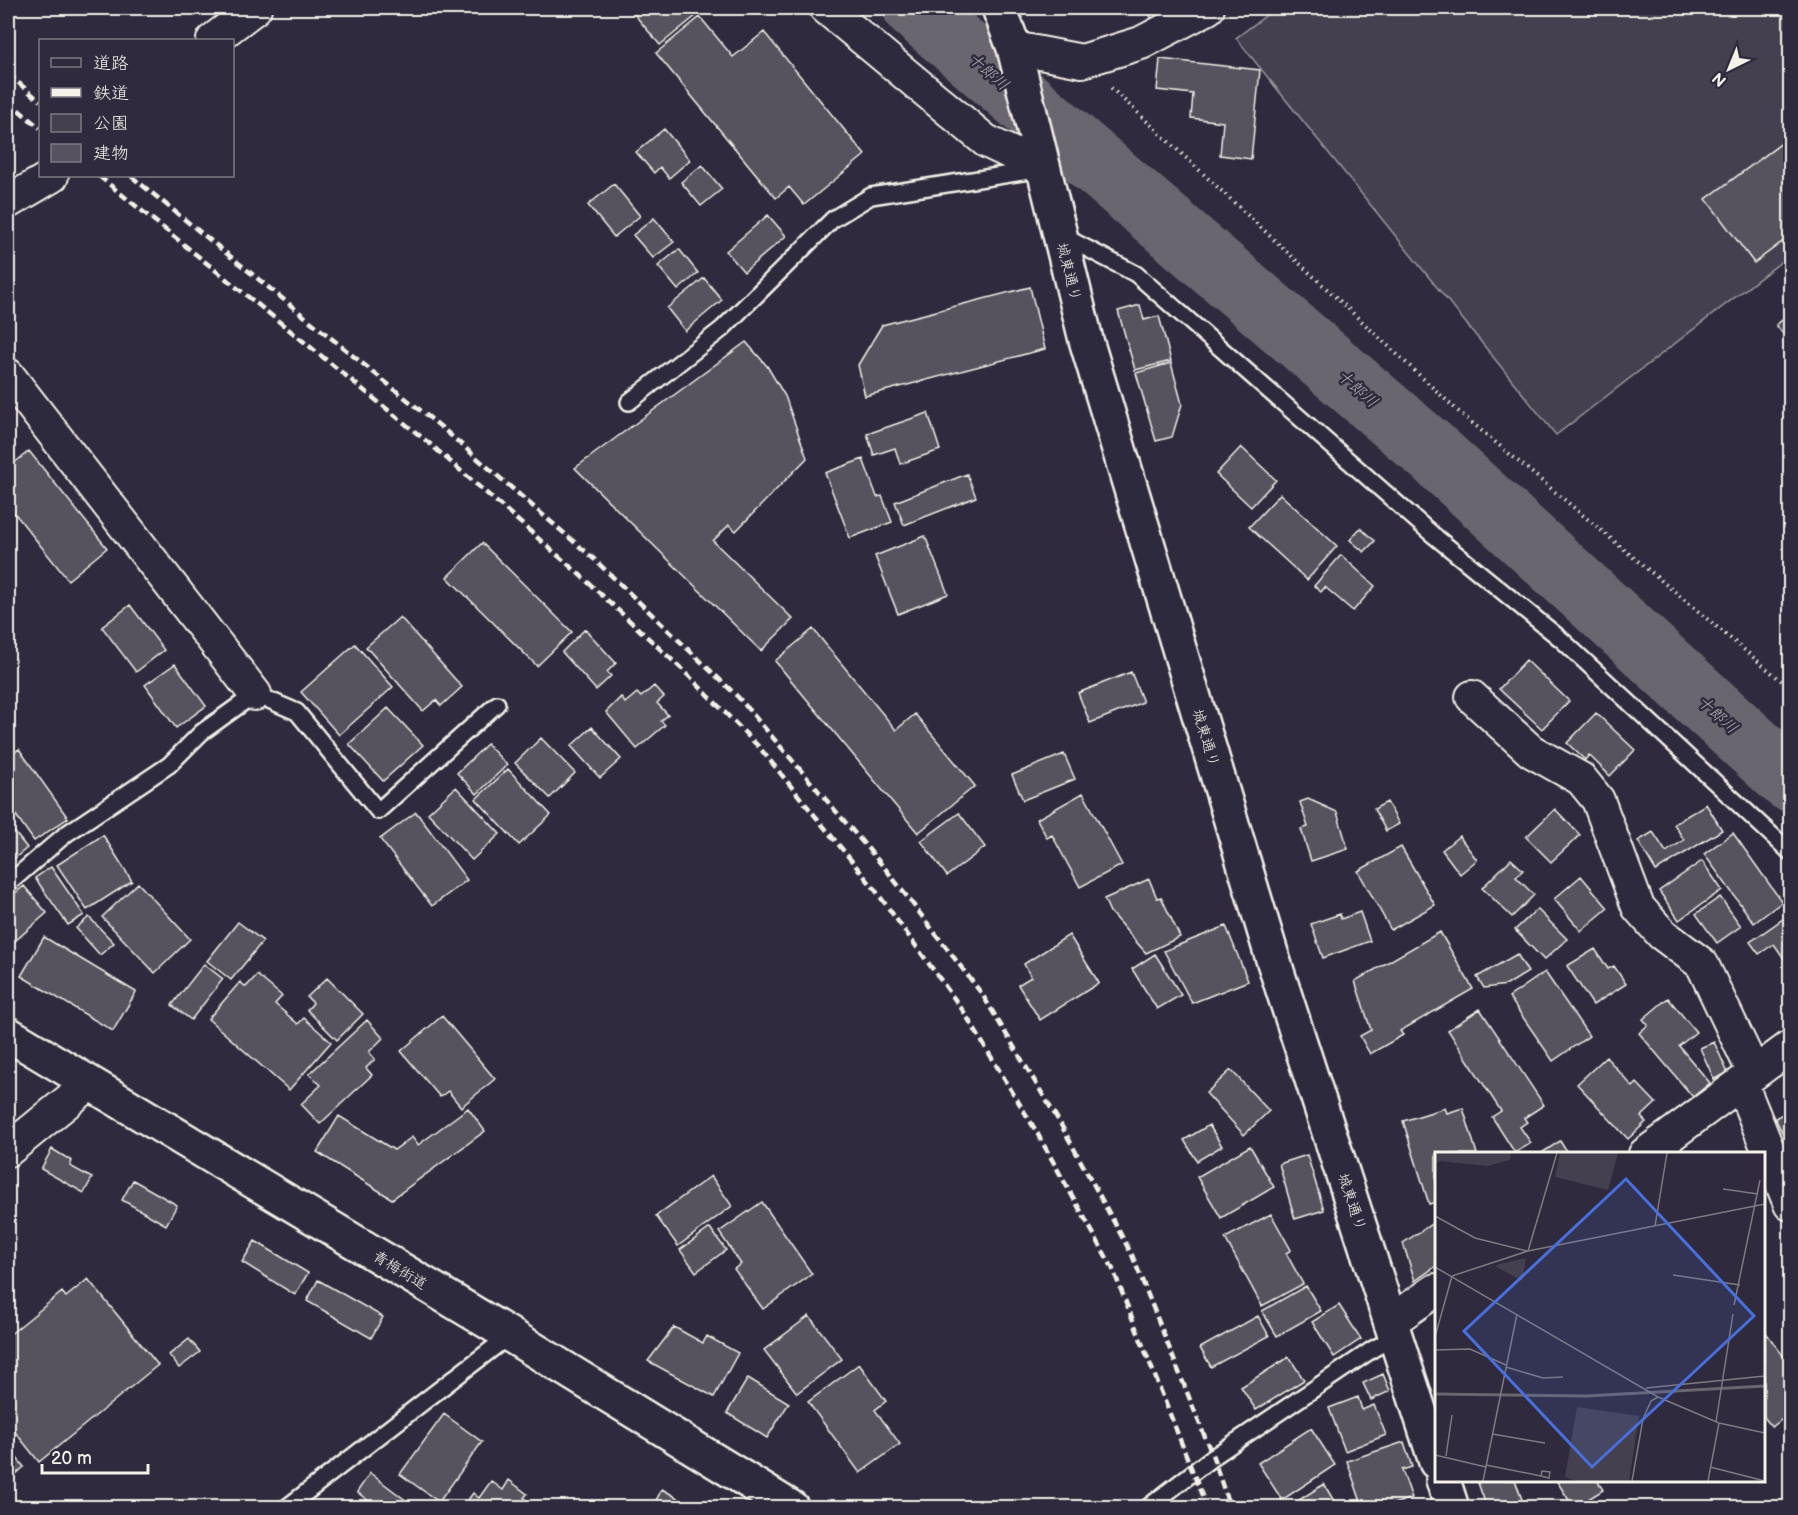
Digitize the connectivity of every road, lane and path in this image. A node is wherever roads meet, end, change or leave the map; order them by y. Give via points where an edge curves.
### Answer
1 (255, 8) edge
2 (826, 8) edge
3 (999, 8) edge
4 (1208, 8) edge
5 (214, 39) edge
6 (1014, 48) junction
7 (1082, 61) junction
8 (1044, 168) junction
9 (50, 177) edge
10 (8, 202) edge
11 (1060, 235) junction
12 (8, 375) edge
13 (629, 402) dead end
14 (1791, 688) edge
15 (255, 694) junction
16 (1472, 697) dead end
17 (497, 704) dead end
18 (1791, 852) edge
19 (8, 884) edge
20 (8, 1034) edge
21 (1791, 1047) edge
22 (1748, 1078) junction
23 (89, 1084) junction
24 (8, 1150) edge
25 (1647, 1152) edge
26 (1791, 1204) edge
27 (1435, 1292) edge
28 (1392, 1330) junction
29 (510, 1335) junction
30 (1435, 1456) edge
31 (1444, 1482) edge
32 (286, 1508) edge
33 (792, 1508) edge
34 (1147, 1508) edge
35 (1452, 1508) edge

1 - 5 street
2 - 8 street via 986,141
3 - 6 main road, 城東通り
4 - 7 street via 1141,43
6 - 7 street
6 - 8 main road, 城東通り
7 - 14 path via 1458,411
8 - 11 main road, 城東通り
8 - 13 lane via 871,196 833,219 722,329
9 - 10 street
11 - 18 lane via 1136,274 1432,534 1563,640
11 - 28 main road, 城東通り via 1089,351 1271,952
12 - 15 street
15 - 17 lane via 297,712 378,811
15 - 19 lane via 202,732 169,765 66,834
16 - 22 street via 1531,751 1581,779 1598,800 1638,907 1662,934 1701,964
20 - 23 main road, 青梅街道
21 - 22 street
22 - 25 street
22 - 26 street
23 - 24 street
23 - 29 main road, 青梅街道
27 - 28 street
28 - 30 main road, 城東通り
28 - 34 lane
29 - 32 lane
29 - 33 main road, 青梅街道
31 - 35 main road

